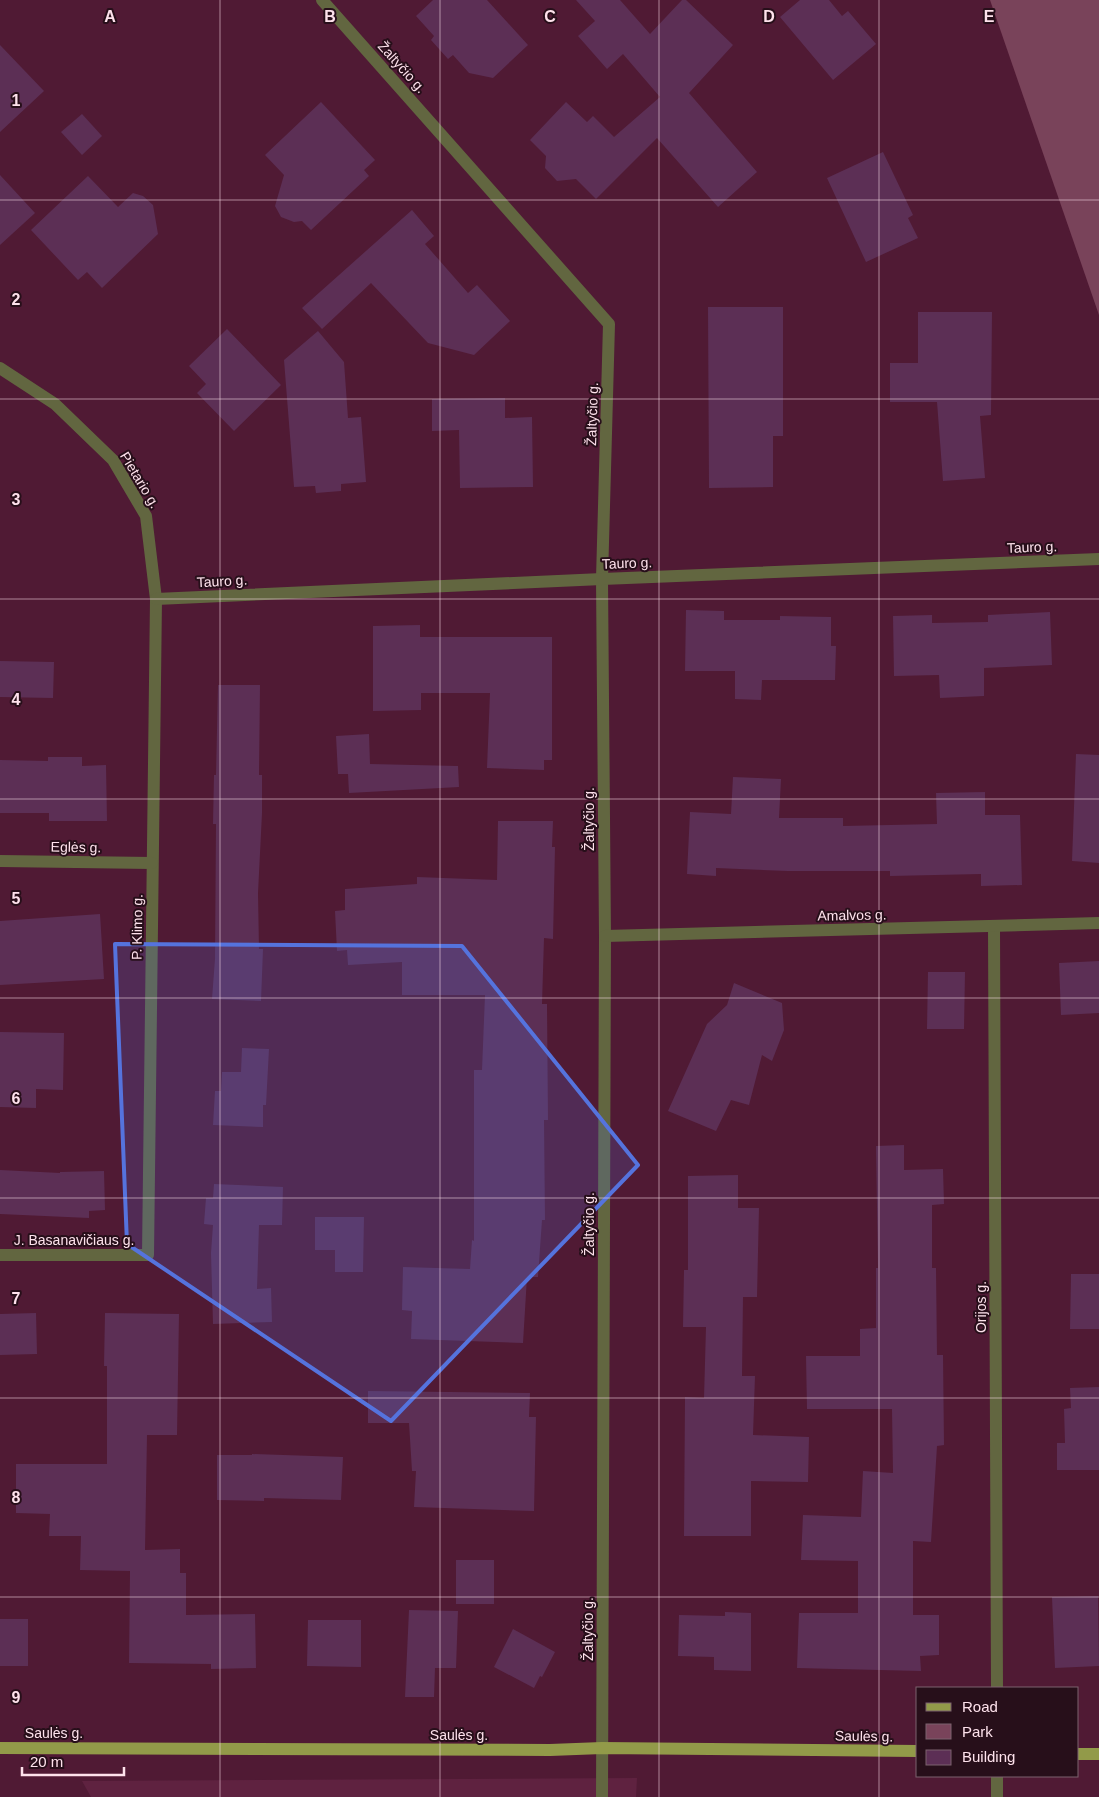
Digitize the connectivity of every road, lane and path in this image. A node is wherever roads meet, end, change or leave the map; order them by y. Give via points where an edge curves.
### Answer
1 (322, 0) edge
2 (0, 368) edge
3 (1099, 559) edge
4 (602, 579) junction
5 (156, 599) junction
6 (0, 861) edge
7 (152, 863) junction
8 (1099, 923) edge
9 (994, 926) junction
10 (605, 936) junction
11 (0, 1255) edge
12 (148, 1255) joint
13 (997, 1687) edge
14 (0, 1748) edge
15 (602, 1748) junction
16 (916, 1751) edge
17 (1079, 1754) edge
18 (1099, 1754) edge
19 (997, 1777) edge
20 (602, 1797) edge
21 (997, 1797) edge

1 - 4 street, Žaltyčio g. via 610,324
2 - 5 street, Pietario g. via 55,404 113,460 146,516
3 - 4 street, Tauro g.
4 - 5 street, Tauro g.
4 - 10 street, Žaltyčio g.
5 - 7 street, P. Klimo g.
6 - 7 street, Eglės g.
7 - 12 street, P. Klimo g.
8 - 9 street, Amalvos g.
9 - 10 street, Amalvos g.
9 - 13 street, Orijos g.
10 - 15 street, Žaltyčio g.
11 - 12 street, J. Basanavičiaus g.
14 - 15 main road, Saulės g.
15 - 16 main road, Saulės g.
15 - 20 street, Žaltyčio g.
17 - 18 main road
19 - 21 street

